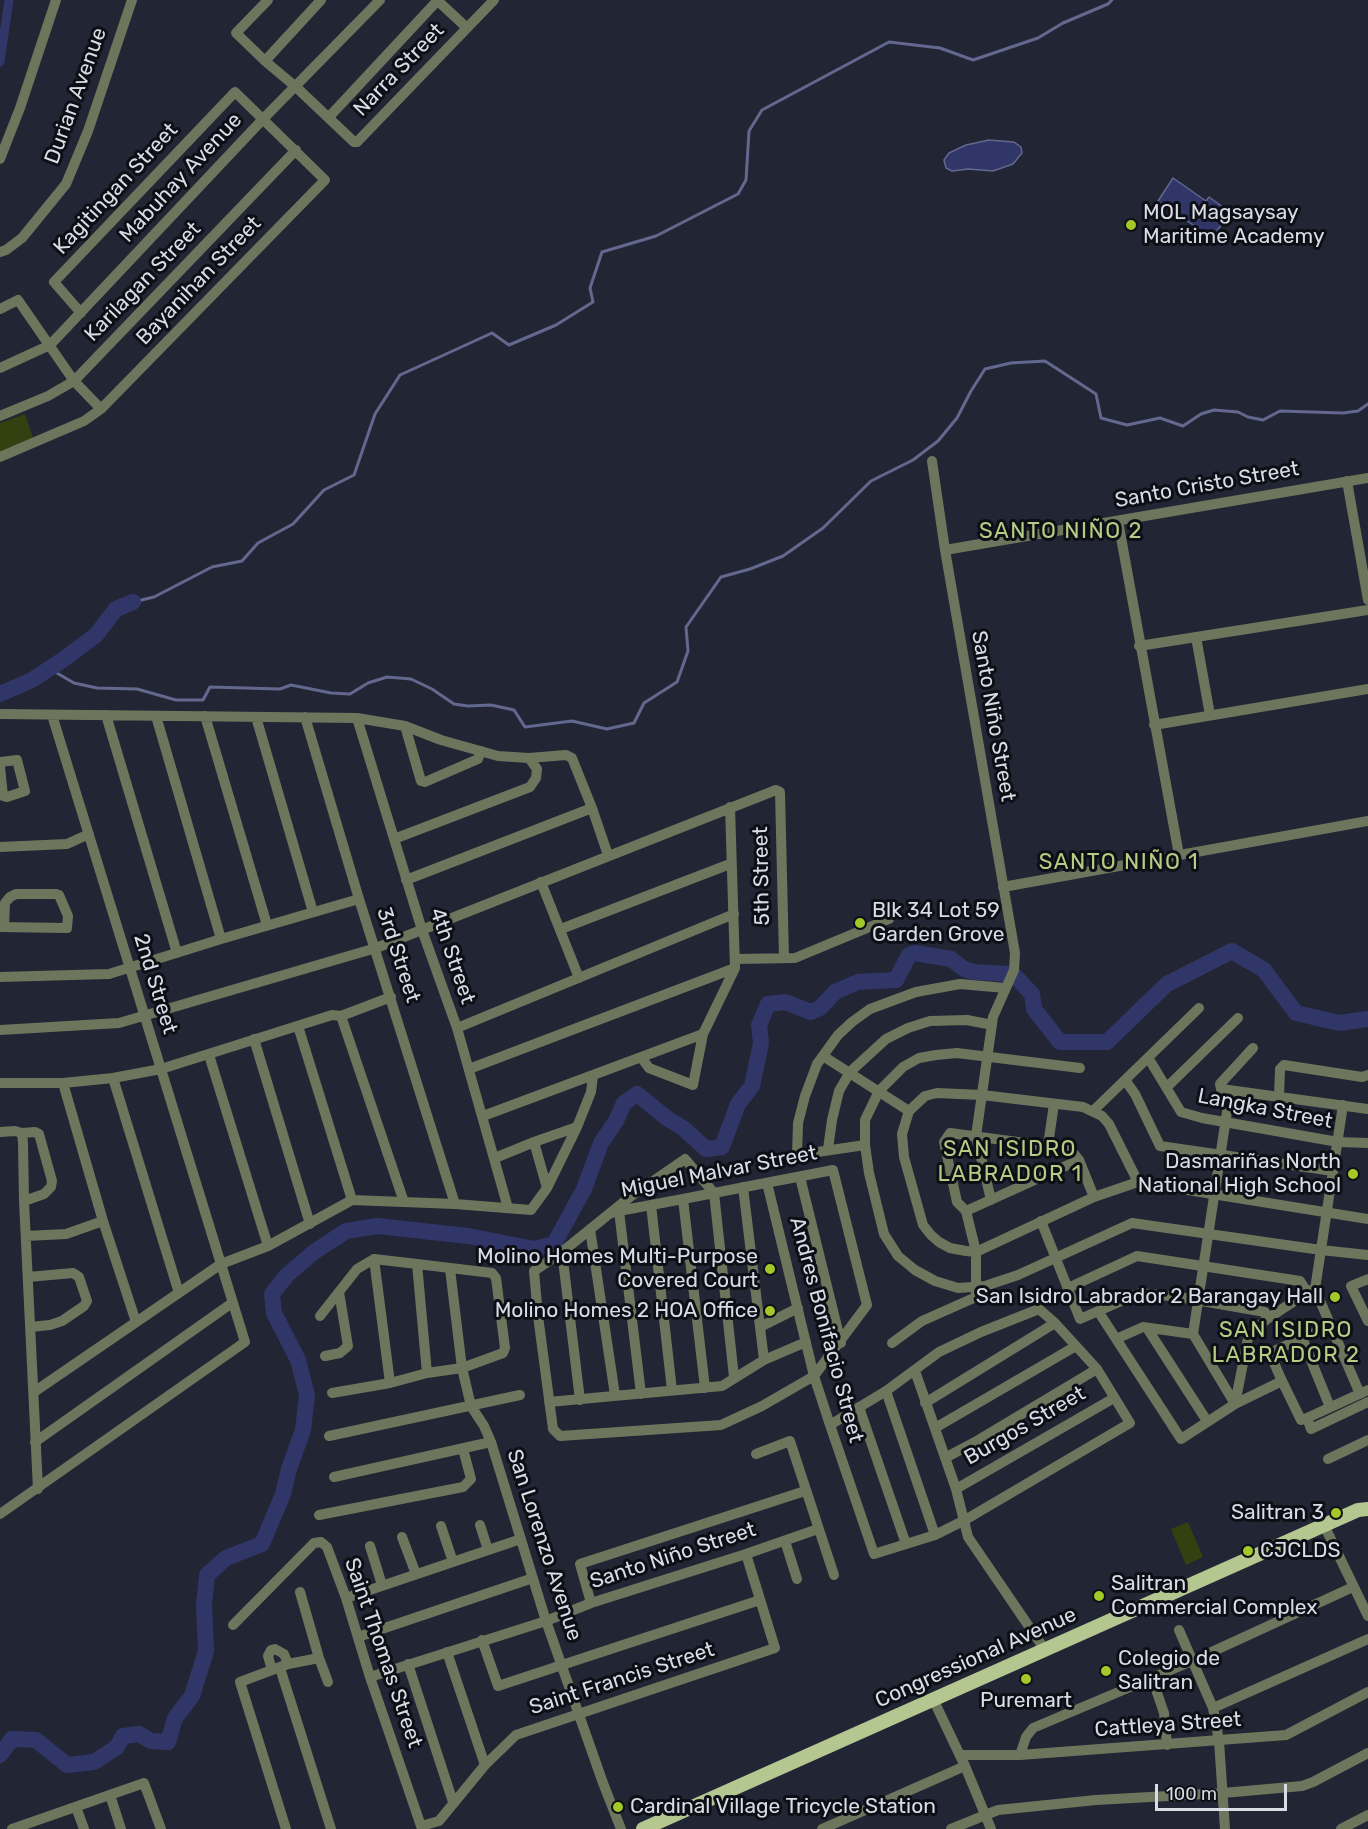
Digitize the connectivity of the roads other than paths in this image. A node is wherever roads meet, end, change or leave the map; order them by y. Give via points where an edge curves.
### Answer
1 (56, 0) edge
2 (132, 0) edge
3 (268, 0) edge
4 (321, 0) edge
5 (380, 0) edge
6 (437, 0) edge
7 (494, 0) edge
8 (466, 27) junction
9 (265, 61) junction
10 (296, 87) junction
11 (329, 117) junction
12 (264, 118) junction
13 (296, 150) junction
14 (0, 159) edge
15 (0, 252) edge
16 (0, 309) edge
17 (81, 314) junction
18 (50, 345) junction
19 (0, 368) edge
20 (74, 381) junction
21 (101, 409) junction
22 (0, 416) edge
23 (0, 457) edge
24 (932, 461) dead end
25 (1368, 478) edge
26 (1347, 481) junction
27 (1118, 520) junction
28 (945, 550) junction
29 (1368, 600) edge
30 (1368, 610) edge
31 (1196, 638) junction
32 (1139, 646) junction
33 (1368, 689) edge
34 (0, 714) edge
35 (52, 715) junction
36 (1210, 715) junction
37 (106, 716) junction
38 (156, 716) junction
39 (205, 716) junction
40 (256, 717) junction
41 (305, 717) junction
42 (357, 717) junction
43 (1154, 725) junction
44 (405, 726) junction
45 (481, 751) junction
46 (529, 758) junction
47 (0, 762) edge
48 (0, 767) edge
49 (730, 807) junction
50 (592, 808) junction
51 (1368, 821) edge
52 (89, 834) junction
53 (394, 840) junction
54 (0, 847) edge
55 (608, 855) junction
56 (1179, 855) junction
57 (730, 864) junction
58 (406, 880) junction
59 (541, 882) junction
60 (1002, 887) junction
61 (359, 899) junction
62 (313, 912) junction
63 (734, 914) junction
64 (889, 919) dead end
65 (267, 925) junction
66 (2, 927) edge
67 (561, 929) junction
68 (422, 930) junction
69 (221, 939) junction
70 (376, 948) junction
71 (177, 952) junction
72 (784, 958) junction
73 (735, 964) junction
74 (130, 967) junction
75 (0, 977) edge
76 (579, 978) junction
77 (1006, 986) junction
78 (391, 997) junction
79 (1199, 1008) dead end
80 (145, 1015) junction
81 (341, 1016) junction
82 (1238, 1018) dead end
83 (992, 1025) junction
84 (298, 1026) junction
85 (457, 1028) junction
86 (0, 1030) edge
87 (704, 1034) junction
88 (254, 1039) junction
89 (1253, 1048) dead end
90 (209, 1054) junction
91 (823, 1056) junction
92 (986, 1056) junction
93 (642, 1057) junction
94 (1149, 1059) junction
95 (1080, 1068) dead end
96 (160, 1069) junction
97 (469, 1069) junction
98 (850, 1072) junction
99 (1368, 1075) edge
100 (593, 1076) junction
101 (113, 1078) junction
102 (1125, 1080) junction
103 (0, 1083) edge
104 (63, 1083) junction
105 (1167, 1088) junction
106 (879, 1092) junction
107 (1230, 1092) junction
108 (982, 1095) junction
109 (1279, 1097) junction
110 (1054, 1104) junction
111 (1343, 1105) junction
112 (1368, 1109) edge
113 (909, 1111) junction
114 (1093, 1112) junction
115 (483, 1116) junction
116 (1225, 1122) junction
117 (577, 1127) junction
118 (0, 1132) edge
119 (22, 1133) junction
120 (976, 1136) junction
121 (534, 1142) junction
122 (1338, 1142) junction
123 (1368, 1143) edge
124 (865, 1145) junction
125 (1048, 1145) junction
126 (828, 1149) junction
127 (1220, 1155) junction
128 (495, 1158) junction
129 (1079, 1160) junction
130 (1333, 1171) junction
131 (800, 1177) junction
132 (1138, 1182) junction
133 (767, 1183) junction
134 (547, 1188) junction
135 (743, 1188) junction
136 (714, 1193) junction
137 (1214, 1194) junction
138 (1094, 1197) junction
139 (683, 1199) junction
140 (352, 1200) junction
141 (991, 1200) junction
142 (24, 1201) junction
143 (404, 1202) junction
144 (455, 1204) junction
145 (651, 1205) junction
146 (508, 1208) junction
147 (966, 1211) junction
148 (615, 1212) junction
149 (1327, 1212) junction
150 (1368, 1219) edge
151 (103, 1221) junction
152 (1041, 1221) junction
153 (310, 1224) junction
154 (590, 1229) junction
155 (1208, 1234) junction
156 (27, 1236) junction
157 (268, 1246) junction
158 (1321, 1250) junction
159 (562, 1252) junction
160 (976, 1252) junction
161 (1368, 1255) edge
162 (1056, 1258) junction
163 (374, 1259) junction
164 (221, 1264) junction
165 (417, 1264) junction
166 (1203, 1266) junction
167 (450, 1269) junction
168 (28, 1277) junction
169 (1368, 1279) edge
170 (977, 1286) junction
171 (1068, 1288) junction
172 (1311, 1291) junction
173 (339, 1292) junction
174 (179, 1293) junction
175 (1198, 1300) junction
176 (232, 1303) junction
177 (798, 1308) junction
178 (1098, 1311) junction
179 (320, 1317) dead end
180 (1267, 1319) junction
181 (1368, 1321) edge
182 (136, 1322) junction
183 (1055, 1323) junction
184 (1330, 1326) junction
185 (760, 1327) junction
186 (30, 1328) junction
187 (1147, 1328) junction
188 (1193, 1334) junction
189 (1302, 1338) junction
190 (1116, 1339) junction
191 (806, 1342) junction
192 (840, 1343) junction
193 (892, 1343) dead end
194 (1076, 1346) junction
195 (325, 1356) dead end
196 (764, 1360) junction
197 (462, 1368) junction
198 (1097, 1369) junction
199 (915, 1371) junction
200 (427, 1373) junction
201 (814, 1376) junction
202 (734, 1377) junction
203 (1282, 1381) junction
204 (390, 1383) junction
205 (705, 1388) junction
206 (672, 1390) junction
207 (886, 1391) junction
208 (34, 1392) junction
209 (1364, 1392) edge
210 (332, 1393) dead end
211 (641, 1394) junction
212 (520, 1395) dead end
213 (615, 1395) junction
214 (1114, 1398) junction
215 (580, 1400) junction
216 (549, 1402) junction
217 (1368, 1402) edge
218 (925, 1403) junction
219 (1235, 1404) junction
220 (471, 1406) junction
221 (859, 1407) junction
222 (1330, 1407) junction
223 (1307, 1418) junction
224 (1207, 1421) junction
225 (830, 1425) junction
226 (934, 1428) junction
227 (329, 1436) dead end
228 (1368, 1440) edge
229 (35, 1442) junction
230 (491, 1442) junction
231 (463, 1449) junction
232 (756, 1454) dead end
233 (945, 1458) junction
234 (1328, 1459) dead end
235 (334, 1477) dead end
236 (38, 1489) junction
237 (956, 1489) junction
238 (805, 1491) junction
239 (1368, 1499) edge
240 (1363, 1510) edge
241 (0, 1514) edge
242 (319, 1515) dead end
243 (965, 1520) junction
244 (480, 1524) dead end
245 (1324, 1525) junction
246 (441, 1526) dead end
247 (818, 1529) junction
248 (935, 1535) junction
249 (402, 1537) dead end
250 (521, 1539) junction
251 (785, 1541) junction
252 (906, 1544) junction
253 (370, 1546) dead end
254 (488, 1550) junction
255 (746, 1554) junction
256 (453, 1562) junction
257 (416, 1574) junction
258 (834, 1575) dead end
259 (533, 1578) junction
260 (796, 1579) dead end
261 (382, 1585) junction
262 (1353, 1587) junction
263 (300, 1592) dead end
264 (346, 1598) junction
265 (760, 1600) junction
266 (591, 1603) junction
267 (1368, 1616) edge
268 (546, 1621) junction
269 (233, 1625) dead end
270 (1179, 1630) dead end
271 (358, 1637) junction
272 (1368, 1639) edge
273 (482, 1640) junction
274 (1045, 1650) junction
275 (447, 1652) junction
276 (319, 1658) junction
277 (1192, 1660) junction
278 (408, 1664) junction
279 (562, 1665) junction
280 (280, 1667) junction
281 (370, 1677) junction
282 (1152, 1678) junction
283 (328, 1682) dead end
284 (1368, 1692) edge
285 (934, 1701) junction
286 (1213, 1708) junction
287 (580, 1714) junction
288 (1219, 1741) junction
289 (1167, 1745) junction
290 (1368, 1754) edge
291 (1020, 1755) junction
292 (962, 1760) junction
293 (485, 1765) junction
294 (1223, 1793) junction
295 (110, 1794) junction
296 (453, 1802) junction
297 (76, 1807) junction
298 (983, 1815) junction
299 (1368, 1815) edge
300 (45, 1818) junction
301 (421, 1826) joint
302 (12, 1829) edge
303 (49, 1829) edge
304 (84, 1829) edge
305 (121, 1829) edge
306 (161, 1829) edge
307 (286, 1829) edge
308 (331, 1829) edge
309 (621, 1829) edge
310 (643, 1829) edge
311 (822, 1829) edge
312 (951, 1829) edge
313 (991, 1829) edge
314 (1225, 1829) edge
315 (1341, 1829) edge

1 - 14 street
2 - 15 street, Durian Avenue via 66,184 22,238
3 - 9 street via 236,33
4 - 9 street
5 - 10 street, Mabuhay Avenue
6 - 8 street
6 - 11 street
7 - 8 street, Narra Street
8 - 11 street, Narra Street via 358,141 354,142
9 - 10 street
10 - 11 street
10 - 12 street, Mabuhay Avenue
12 - 13 street
12 - 17 street, Mabuhay Avenue
12 - 17 street, Kagitingan Street via 235,92 54,282
13 - 20 street, Karilagan Street
13 - 21 street, Bayanihan Street via 325,180
16 - 18 street via 18,300
17 - 18 street, Mabuhay Avenue
18 - 19 street, Mabuhay Avenue
18 - 20 street
20 - 21 street
20 - 22 street, Karilagan Street
21 - 23 street, Bayanihan Street via 84,421
24 - 28 street, Santo Niño Street
25 - 26 street, Santo Cristo Street
26 - 27 street, Santo Cristo Street
26 - 29 street
27 - 28 street, Santo Cristo Street
27 - 32 street
28 - 60 street, Santo Niño Street
30 - 31 street
31 - 32 street
31 - 36 street
32 - 43 street
33 - 36 street
34 - 35 street
35 - 37 street
35 - 52 street, 2nd Street
36 - 43 street
37 - 38 street
37 - 71 street
38 - 39 street
38 - 69 street
39 - 40 street
39 - 65 street
40 - 41 street
40 - 62 street
41 - 42 street
41 - 61 street, 3rd Street
42 - 44 street
42 - 53 street, 4th Street
43 - 56 street
44 - 45 street
44 - 45 street via 421,781 478,759
45 - 46 street
46 - 50 street via 569,756
46 - 53 street via 537,769 530,787
47 - 48 street via 17,760 25,791 3,795
49 - 55 street
49 - 57 street
49 - 72 street, 5th Street via 771,790 780,792
50 - 55 street
50 - 58 street
51 - 56 street
52 - 54 street via 67,844
52 - 74 street, 2nd Street
53 - 58 street, 4th Street
55 - 59 street
56 - 60 street
57 - 63 street
57 - 67 street
58 - 68 street, 4th Street
59 - 67 street
59 - 68 street
60 - 77 street, Santo Niño Street via 1015,953 1014,970
61 - 62 street
61 - 70 street, 3rd Street
62 - 65 street
63 - 73 street
63 - 76 street
64 - 72 street via 795,958
65 - 69 street
66 - 66 street via 67,928 68,916 59,895 16,894 5,903
67 - 76 street
68 - 70 street
68 - 85 street, 4th Street
69 - 71 street
70 - 78 street, 3rd Street
70 - 80 street
71 - 74 street
72 - 73 street
73 - 87 street
73 - 97 street
74 - 75 street via 109,974
74 - 80 street, 2nd Street
76 - 85 street
77 - 83 street
77 - 91 street via 960,984 903,995 870,1009 852,1022
78 - 81 street
78 - 144 street, 3rd Street
79 - 94 street
80 - 86 street via 119,1023
80 - 96 street, 2nd Street
81 - 84 street via 332,1015
81 - 143 street
82 - 105 street
83 - 92 street
83 - 98 street via 944,1020 908,1028 886,1039
84 - 88 street
84 - 140 street
85 - 97 street, 4th Street
87 - 93 street
87 - 93 street via 693,1085 650,1068
88 - 90 street
88 - 153 street
89 - 107 street via 1220,1084 1221,1089
90 - 96 street
90 - 157 street
91 - 98 street
91 - 126 street via 805,1096 798,1123 797,1155
92 - 95 street
92 - 106 street via 957,1053 919,1059 903,1067
92 - 108 street
93 - 100 street
94 - 102 street
94 - 105 street, Langka Street
96 - 101 street
96 - 164 street, 2nd Street
97 - 115 street, 4th Street
98 - 106 street
98 - 126 street via 839,1091
99 - 109 street via 1284,1065 1280,1069
100 - 115 street
100 - 117 street
101 - 104 street
101 - 174 street
102 - 114 street
102 - 127 street via 1160,1146
103 - 104 street
104 - 151 street
105 - 116 street, Langka Street via 1181,1112
106 - 113 street
106 - 124 street via 865,1120
107 - 109 street
107 - 116 street
108 - 110 street
108 - 113 street via 937,1093 925,1096
108 - 120 street
109 - 111 street
110 - 114 street
110 - 125 street
111 - 112 street
111 - 122 street
113 - 160 street via 902,1134 904,1157 923,1225 950,1248
114 - 132 street via 1110,1124
115 - 128 street, 4th Street
116 - 122 street, Langka Street
116 - 127 street
117 - 121 street
117 - 134 street
118 - 119 street
119 - 142 street
119 - 142 street via 39,1134 52,1181 44,1194
120 - 125 street
120 - 141 street
120 - 147 street via 950,1133 944,1142 957,1202
121 - 128 street
121 - 134 street
122 - 123 street, Langka Street
122 - 130 street
124 - 126 street
124 - 170 street via 884,1234 898,1256 935,1281 958,1288
125 - 129 street via 1070,1149
127 - 130 street
127 - 137 street
128 - 146 street, 4th Street
129 - 138 street
129 - 141 street
130 - 149 street
131 - 133 street, Miguel Malvar Street
131 - 192 street
131 - 192 street, Miguel Malvar Street via 833,1170 867,1305
132 - 137 street
132 - 138 street
133 - 135 street, Miguel Malvar Street
133 - 177 street, Andres Bonifacio Street
134 - 146 street via 531,1210
135 - 136 street, Miguel Malvar Street
135 - 185 street
136 - 139 street, Miguel Malvar Street
136 - 148 street via 685,1159
136 - 202 street
137 - 149 street
137 - 155 street
138 - 152 street
139 - 145 street, Miguel Malvar Street
139 - 205 street
140 - 143 street
140 - 153 street
141 - 147 street
142 - 156 street
143 - 144 street
144 - 146 street
145 - 148 street, Miguel Malvar Street
145 - 206 street
147 - 160 street
148 - 154 street
148 - 211 street
149 - 150 street
149 - 158 street
151 - 156 street via 66,1234
151 - 182 street
152 - 160 street
152 - 162 street
153 - 157 street
154 - 159 street
154 - 213 street
155 - 158 street
155 - 162 street via 1132,1223
155 - 166 street
156 - 168 street
157 - 164 street
158 - 161 street
158 - 172 street
159 - 215 street
159 - 216 street via 534,1271
160 - 170 street
162 - 170 street via 1018,1275
162 - 171 street
163 - 165 street
163 - 173 street via 357,1269
163 - 204 street
164 - 174 street
164 - 176 street, 2nd Street
165 - 167 street
165 - 200 street
166 - 171 street via 1137,1256
166 - 172 street via 1300,1281
166 - 175 street
167 - 197 street, San Lorenzo Avenue
167 - 197 street via 492,1274 496,1278 505,1348 500,1355
168 - 186 street
168 - 186 street via 73,1273 87,1301 62,1321
169 - 181 street via 1351,1287
170 - 193 street via 976,1297 922,1321
171 - 178 street via 1080,1319
172 - 180 street
172 - 184 street
173 - 179 street
173 - 195 street via 348,1346 340,1353
174 - 182 street
175 - 178 street via 1140,1293
175 - 180 street via 1265,1312
175 - 188 street
176 - 229 street
176 - 236 street, 2nd Street via 246,1342
177 - 185 street
177 - 191 street, Andres Bonifacio Street
178 - 190 street
180 - 219 street via 1248,1338
182 - 208 street
183 - 194 street
183 - 199 street via 1037,1309 939,1352
183 - 218 street
184 - 189 street
184 - 209 street
185 - 196 street
186 - 208 street
187 - 188 street
187 - 190 street
187 - 224 street
188 - 219 street
189 - 203 street via 1272,1352
189 - 222 street
190 - 224 street via 1181,1438
191 - 196 street
191 - 201 street, Andres Bonifacio Street
192 - 201 street
194 - 198 street
194 - 226 street
196 - 202 street
197 - 200 street
197 - 220 street, San Lorenzo Avenue
198 - 214 street
198 - 233 street
199 - 207 street
199 - 218 street
200 - 204 street
201 - 216 street via 721,1425 560,1436 553,1429
201 - 225 street, Andres Bonifacio Street
202 - 205 street via 722,1386
203 - 219 street
203 - 223 street via 1301,1420
204 - 210 street
205 - 206 street
206 - 211 street
207 - 221 street
207 - 248 street
208 - 229 street
209 - 222 street
211 - 213 street
212 - 220 street
213 - 215 street
214 - 237 street, Burgos Street
214 - 243 street via 1130,1423
215 - 216 street
217 - 223 street via 1311,1429
218 - 226 street
219 - 224 street
220 - 227 street
220 - 230 street, San Lorenzo Avenue
221 - 225 street
221 - 252 street
222 - 223 street
225 - 252 street, Andres Bonifacio Street via 874,1554
226 - 233 street
228 - 234 street
229 - 236 street
230 - 231 street
230 - 250 street, San Lorenzo Avenue
231 - 235 street
231 - 242 street via 471,1479 463,1486
232 - 238 street via 790,1441
233 - 237 street
236 - 241 street
237 - 243 street
238 - 247 street
238 - 266 street via 580,1564
239 - 240 main road, Congressional Avenue
240 - 245 main road, Congressional Avenue
243 - 248 street
243 - 274 street via 968,1537
244 - 254 street
245 - 262 street
245 - 274 main road, Congressional Avenue
246 - 256 street
247 - 251 street, Santo Niño Street
247 - 258 street
248 - 252 street
249 - 257 street
250 - 254 street
250 - 259 street, San Lorenzo Avenue
251 - 255 street, Santo Niño Street
251 - 260 street
253 - 261 street
254 - 256 street
255 - 265 street, Saint Francis Street
255 - 266 street, Santo Niño Street
256 - 257 street
257 - 261 street
259 - 268 street, San Lorenzo Avenue
259 - 271 street
261 - 264 street
262 - 267 street
262 - 277 street
263 - 276 street
264 - 269 street, Saint Thomas Street via 327,1547 321,1542 314,1543
264 - 271 street, Saint Thomas Street
265 - 279 street
265 - 287 street, Saint Francis Street via 775,1648
266 - 268 street, Santo Niño Street
268 - 273 street, Santo Niño Street
268 - 279 street, San Lorenzo Avenue
270 - 277 street
271 - 281 street, Saint Thomas Street
272 - 286 street
273 - 275 street, Santo Niño Street
273 - 279 street via 498,1686
274 - 285 main road, Congressional Avenue
275 - 278 street, Santo Niño Street
275 - 293 street
276 - 280 street
276 - 283 street
277 - 282 street
277 - 286 street
278 - 281 street, Santo Niño Street
278 - 296 street
279 - 287 street, San Lorenzo Avenue
280 - 307 street via 240,1682
280 - 308 street
281 - 301 street, Saint Thomas Street
282 - 289 street via 1164,1713
282 - 291 street via 1033,1728
284 - 288 street, Cattleya Street via 1286,1735
285 - 292 street
285 - 310 main road, Congressional Avenue
286 - 288 street
287 - 293 street, Saint Francis Street via 516,1735
287 - 309 street, San Lorenzo Avenue
288 - 289 street, Cattleya Street
288 - 294 street
289 - 291 street, Cattleya Street
290 - 294 street via 1302,1786
291 - 292 street, Cattleya Street
292 - 298 street
292 - 311 street
293 - 296 street, Saint Francis Street
294 - 298 street via 1096,1800
294 - 314 street
295 - 297 street
295 - 305 street
295 - 306 street via 144,1783
296 - 301 street, Saint Francis Street via 439,1821
297 - 300 street
297 - 304 street
298 - 312 street
298 - 313 street
299 - 315 street
300 - 302 street
300 - 303 street

